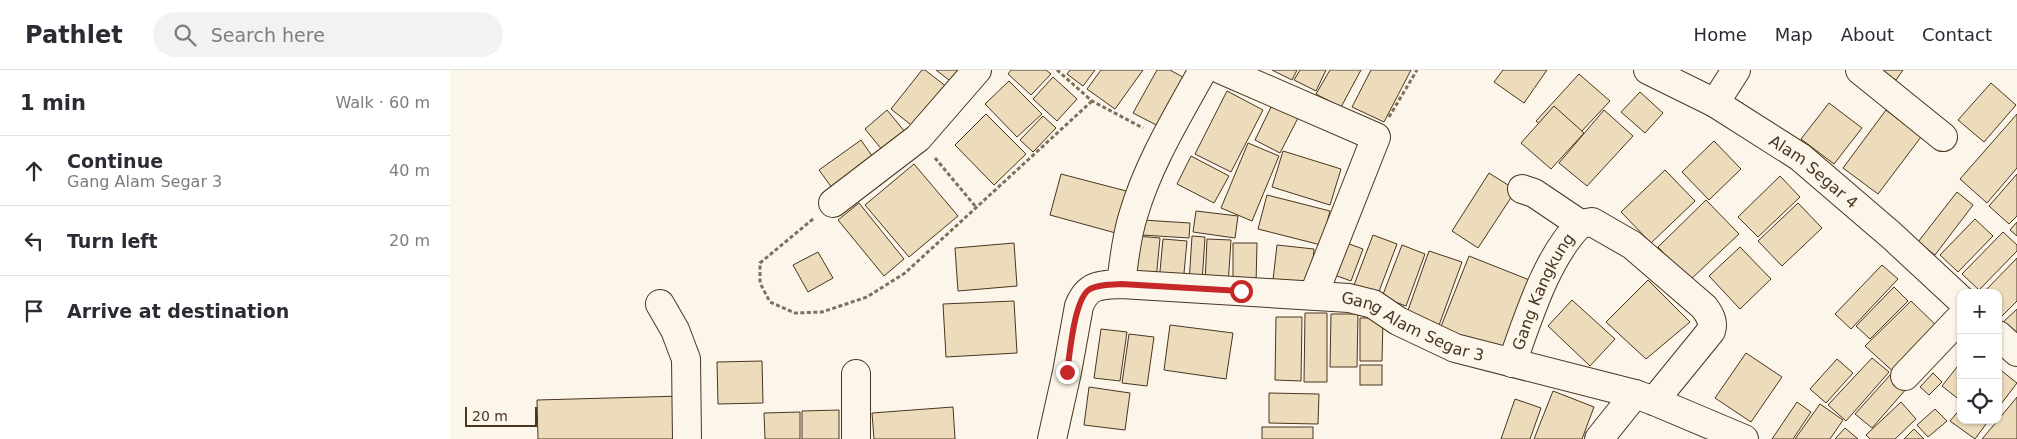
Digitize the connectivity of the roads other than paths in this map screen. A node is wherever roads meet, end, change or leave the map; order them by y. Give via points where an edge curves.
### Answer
1 (977, 70) edge
2 (1203, 70) edge
3 (1222, 70) edge
4 (1648, 70) edge
5 (1736, 70) edge
6 (1860, 70) edge
7 (1715, 103) junction
8 (1943, 137) dead end
9 (1522, 189) dead end
10 (833, 203) road end
11 (1580, 224) junction
12 (1121, 284) junction
13 (1314, 294) junction
14 (1957, 296) edge
15 (660, 304) dead end
16 (1957, 321) edge
17 (2002, 339) edge
18 (2017, 352) edge
19 (1512, 363) junction
20 (856, 374) dead end
21 (1905, 376) dead end
22 (1645, 398) junction
23 (687, 439) edge
24 (856, 439) edge
25 (1052, 439) edge
26 (1599, 439) edge
27 (1744, 439) edge

1 - 10 street via 918,138
2 - 12 street via 1140,194 1127,239
3 - 13 street via 1376,137
4 - 7 street, Alam Segar 4
5 - 7 street
6 - 8 street
7 - 14 street, Alam Segar 4 via 1800,157
9 - 11 street via 1534,192
11 - 19 street, Gang Kangkung via 1569,234 1545,278
11 - 22 street via 1592,222 1632,245 1704,307 1711,319 1711,332
12 - 13 street, Gang Alam Segar 3
12 - 25 street, Gang Alam Segar 3 via 1101,285 1088,290 1079,306
13 - 19 street, Gang Alam Segar 3 via 1372,304 1398,321 1455,348
15 - 23 street via 686,359
16 - 21 street
17 - 18 street
19 - 22 street, Gang Alam Segar 3
20 - 24 street
22 - 26 street
22 - 27 street, Gang Alam Segar 3

